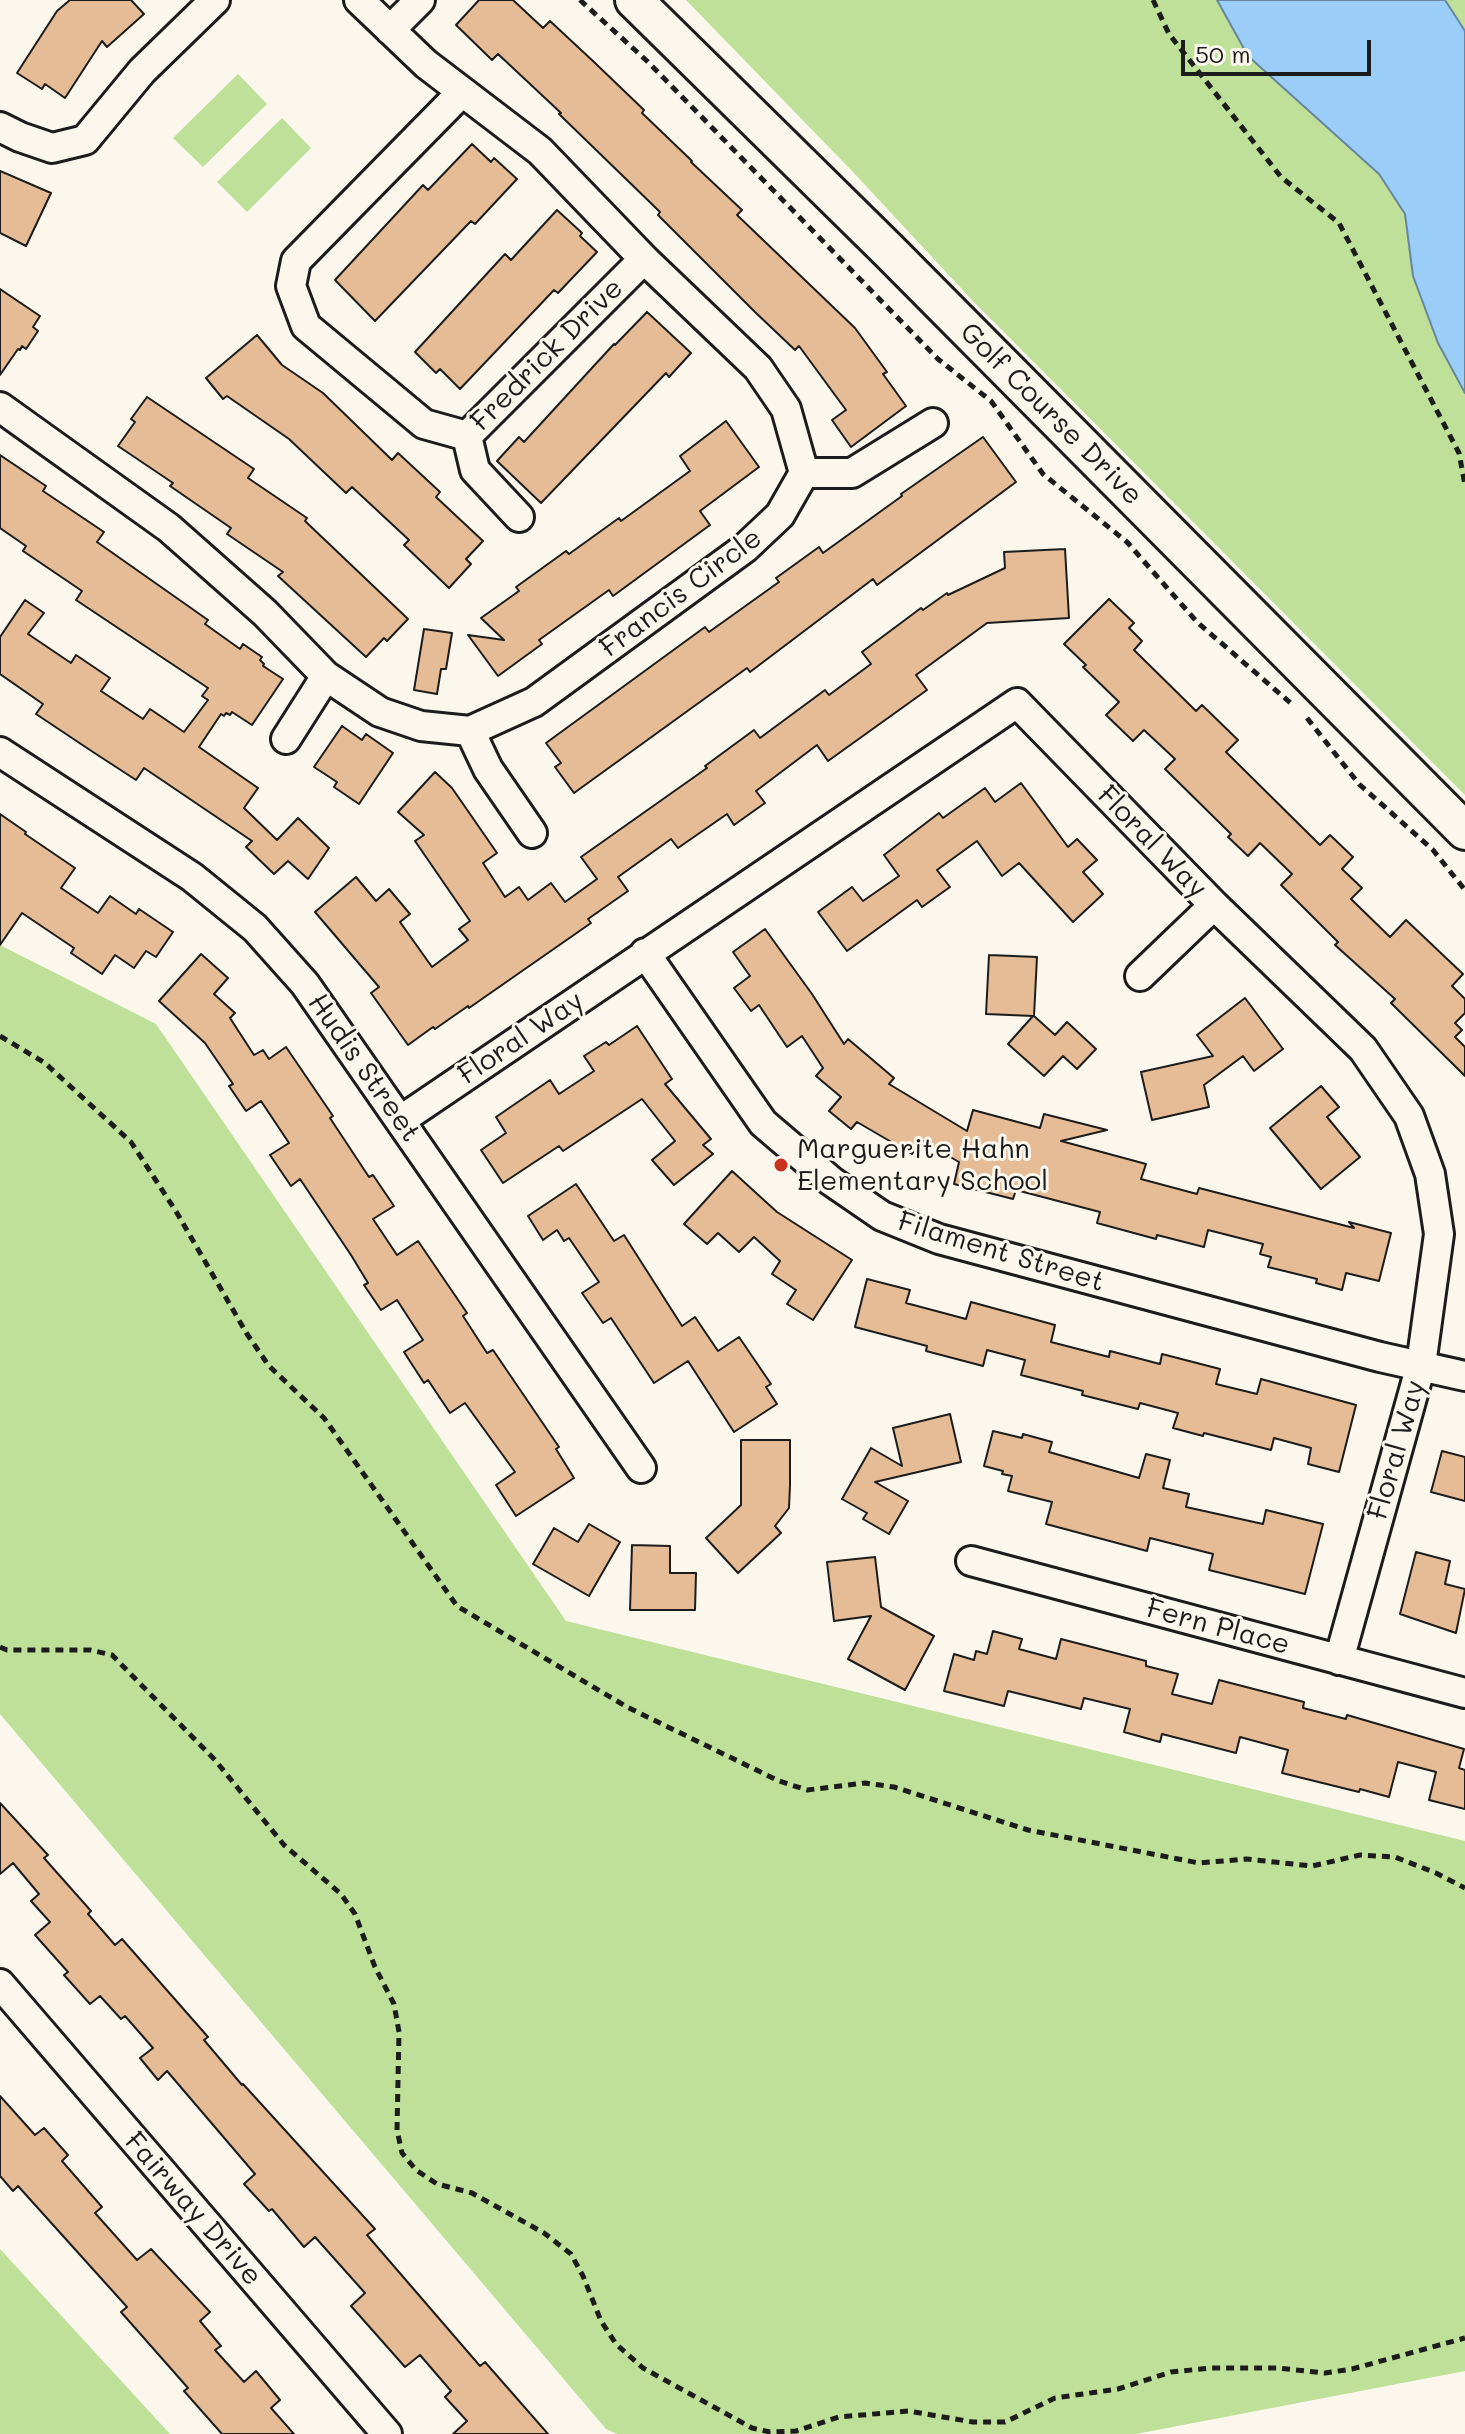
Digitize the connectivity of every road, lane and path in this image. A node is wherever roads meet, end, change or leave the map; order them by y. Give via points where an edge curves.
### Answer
1 (215, 0) edge
2 (359, 0) edge
3 (420, 0) edge
4 (580, 0) edge
5 (634, 0) edge
6 (1153, 0) edge
7 (390, 30) junction
8 (462, 92) junction
9 (0, 127) edge
10 (644, 259) junction
11 (0, 407) edge
12 (933, 423) dead end
13 (467, 436) junction
14 (804, 473) junction
15 (1465, 485) edge
16 (519, 517) dead end
17 (326, 676) junction
18 (470, 731) junction
19 (286, 739) dead end
20 (0, 752) edge
21 (1465, 831) edge
22 (532, 833) dead end
23 (1465, 890) edge
24 (1214, 905) junction
25 (645, 953) junction
26 (1140, 976) dead end
27 (0, 1036) edge
28 (401, 1120) junction
29 (1421, 1365) junction
30 (1465, 1376) edge
31 (641, 1468) dead end
32 (971, 1561) dead end
33 (0, 1647) edge
34 (1339, 1660) junction
35 (1465, 1693) edge
36 (1465, 1888) edge
37 (0, 1984) edge
38 (1465, 2338) edge
39 (387, 2434) edge

1 - 9 street via 142,71 85,140 52,148
2 - 7 street
3 - 7 street
4 - 23 path via 647,61 938,359 991,401 1043,474 1127,542 1197,622 1305,715 1359,784 1433,850
5 - 21 street, Golf Course Drive
6 - 15 path via 1169,34 1281,177 1339,223 1459,453
7 - 8 street
8 - 10 street via 540,151
8 - 13 street, Fredrick Drive via 296,261 291,286 306,326 424,424
10 - 13 street, Fredrick Drive
10 - 14 street via 758,368 786,409
11 - 17 street via 169,528
12 - 14 street via 852,473
13 - 16 street via 475,470
14 - 18 street, Francis Circle via 780,515 745,548 534,702
17 - 18 street via 380,712 421,726
17 - 19 street
18 - 22 street via 488,769
20 - 28 street, Hudis Street via 192,877 255,928 305,984
24 - 25 street, Floral Way via 1017,703
24 - 26 street
24 - 29 street, Floral Way via 1363,1049 1409,1116 1430,1174 1439,1234
25 - 28 street, Floral Way
25 - 29 street, Filament Street via 763,1123 882,1216 939,1239
27 - 36 path via 45,1063 131,1142 269,1366 324,1418 457,1606 627,1707 807,1790 865,1783 894,1787 1028,1830 1199,1863 1246,1859 1312,1866 1360,1855 1395,1857
28 - 31 street, Hudis Street
29 - 30 street, Filament Street
29 - 34 street, Floral Way
32 - 34 street, Fern Place
33 - 38 path via 112,1655 205,1749 284,1845 341,1894 355,1914 394,2004 402,2153 437,2184 472,2193 571,2254 616,2344 643,2368 752,2428 796,2431 839,2417 908,2411 1005,2422 1055,2398 1118,2389 1171,2372 1277,2368 1325,2373
34 - 35 street, Fern Place
37 - 39 street, Fairway Drive

